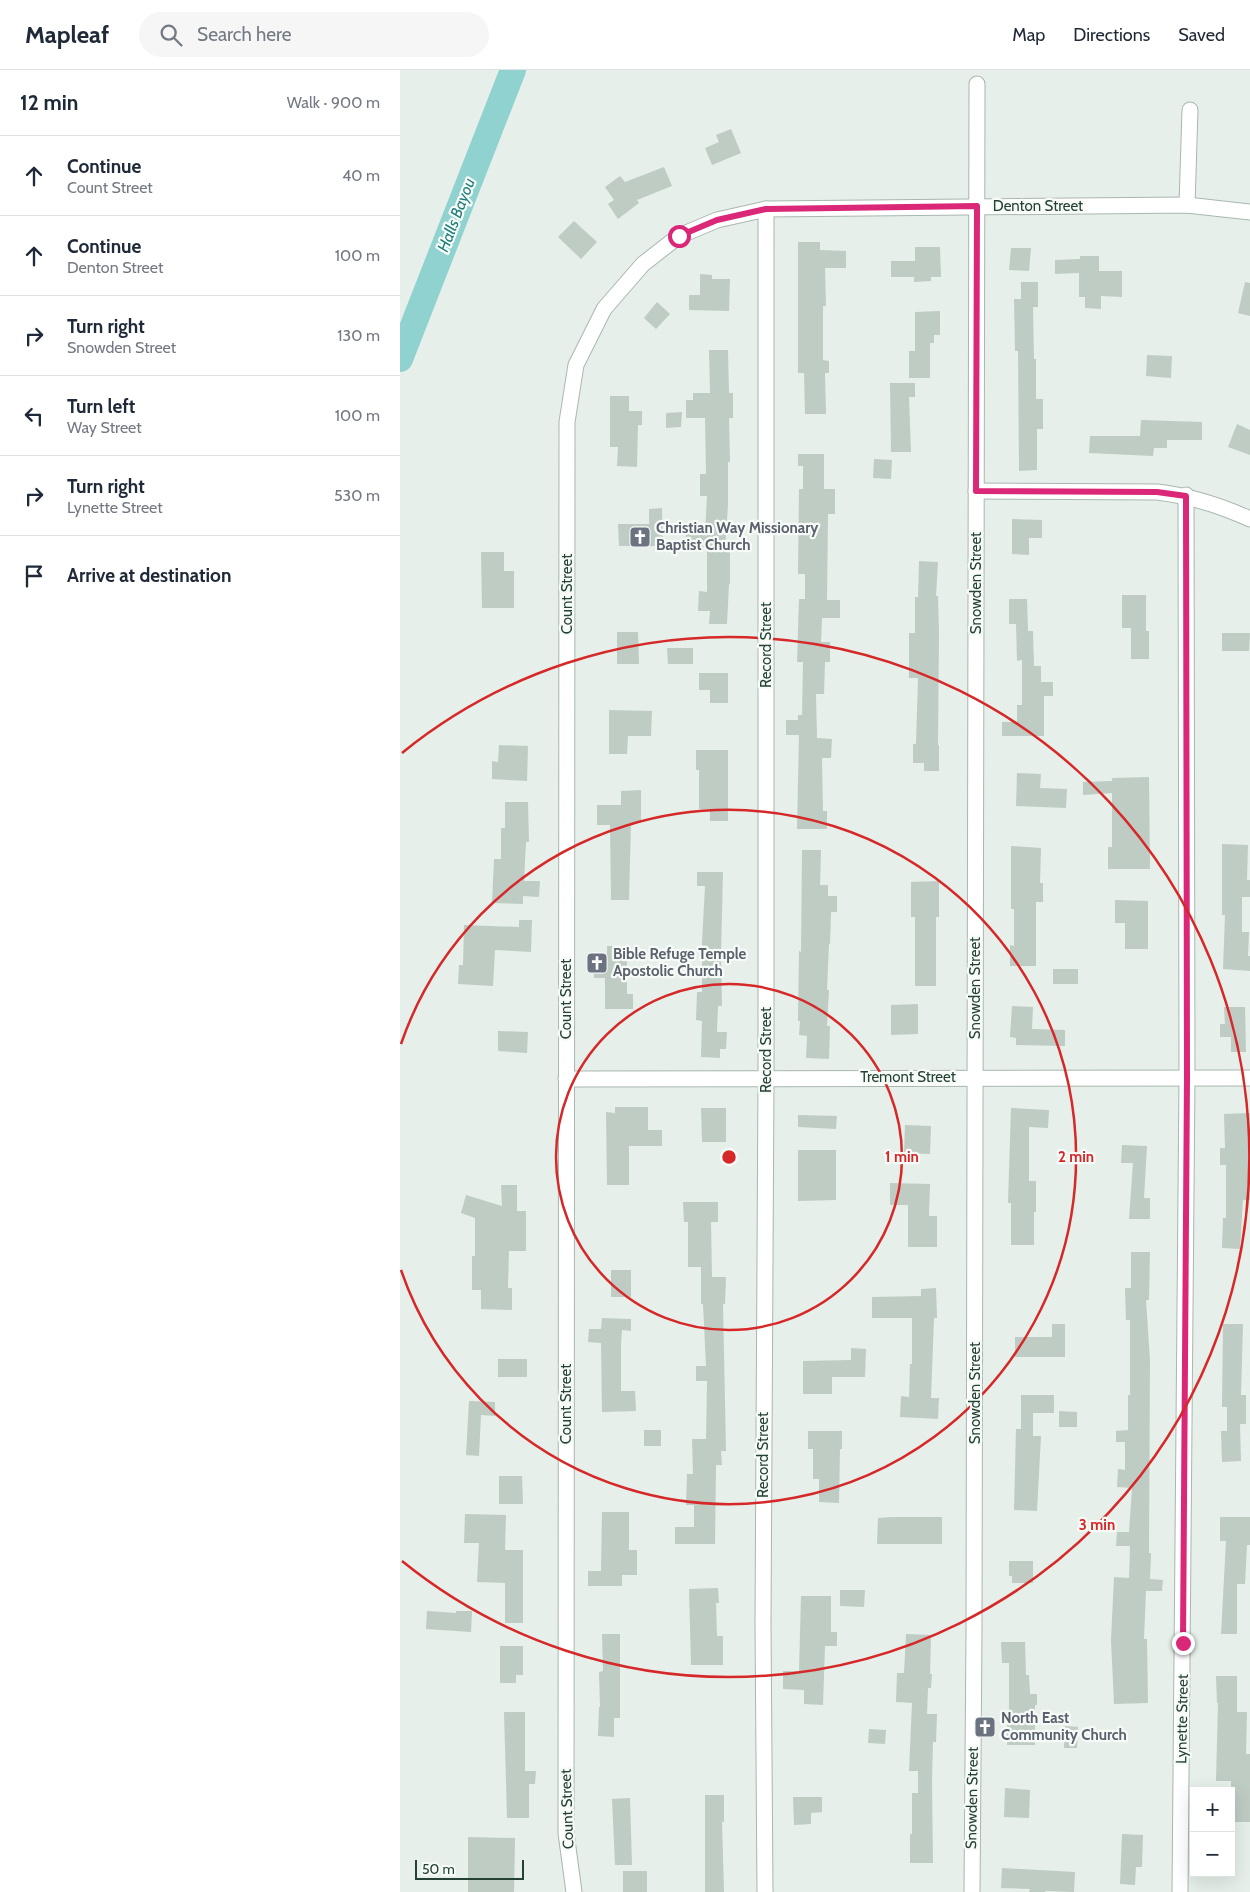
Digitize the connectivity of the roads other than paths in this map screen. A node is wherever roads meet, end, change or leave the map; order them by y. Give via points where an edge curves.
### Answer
1 (977, 84) dead end
2 (1190, 110) dead end
3 (1187, 205) junction
4 (977, 206) junction
5 (766, 209) junction
6 (1250, 212) edge
7 (976, 491) junction
8 (1186, 496) junction
9 (1250, 519) edge
10 (766, 1077) junction
11 (976, 1077) junction
12 (1187, 1077) junction
13 (566, 1078) junction
14 (1250, 1078) edge
15 (574, 1892) edge
16 (765, 1892) edge
17 (972, 1892) edge
18 (1180, 1892) edge

1 - 4 street, Snowden Street
2 - 3 street
3 - 4 street, Denton Street
3 - 6 street, Denton Street
4 - 5 street, Denton Street
4 - 7 street, Snowden Street
5 - 10 street, Record Street
5 - 13 street, Count Street via 717,220 679,236 643,264 604,309 576,365 567,422
7 - 8 street via 1157,492
7 - 11 street, Snowden Street
8 - 9 street via 1223,506
8 - 12 street, Lynette Street
10 - 11 street, Tremont Street
10 - 13 street, Tremont Street
10 - 16 street, Record Street via 762,1623
11 - 12 street, Tremont Street
11 - 17 street, Snowden Street
12 - 14 street, Tremont Street
12 - 18 street, Lynette Street
13 - 15 street, Count Street via 566,1833

